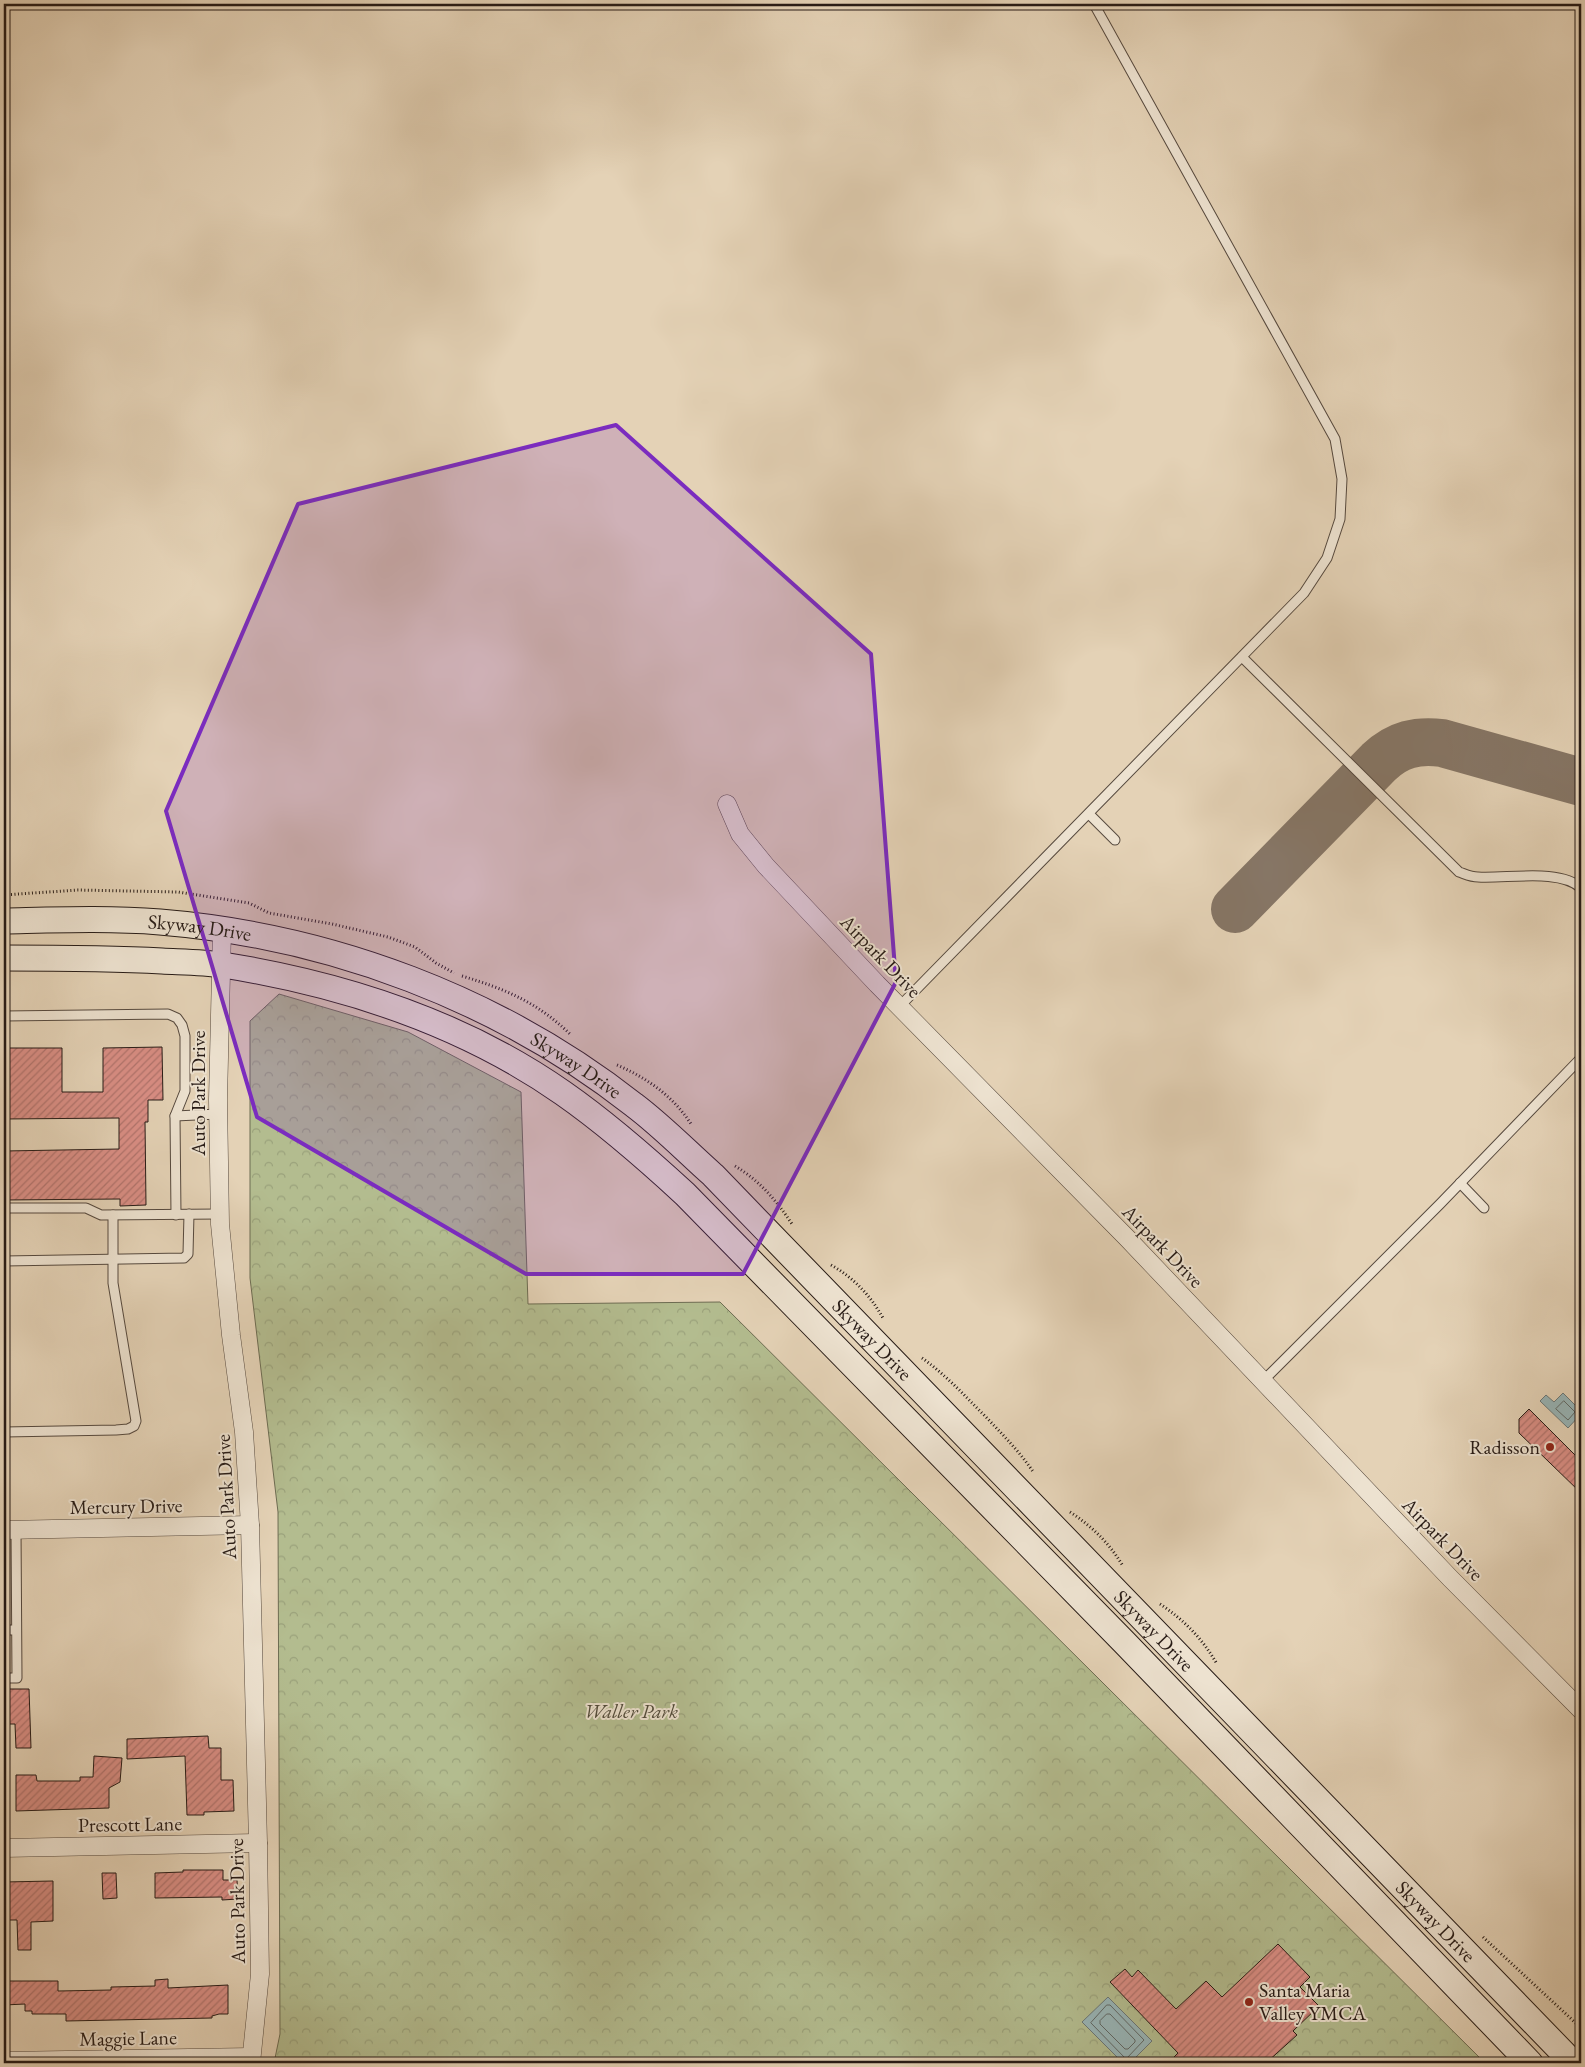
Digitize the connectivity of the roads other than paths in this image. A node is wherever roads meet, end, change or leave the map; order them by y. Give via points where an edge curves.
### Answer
1 (1094, 4) edge
2 (1242, 657) junction
3 (727, 804) dead end
4 (1089, 814) junction
5 (1115, 840) dead end
6 (1581, 888) edge
7 (4, 921) edge
8 (222, 930) junction
9 (4, 958) edge
10 (221, 964) junction
11 (900, 1006) junction
12 (4, 1016) edge
13 (1581, 1058) edge
14 (218, 1114) junction
15 (175, 1116) junction
16 (1460, 1183) junction
17 (4, 1208) edge
18 (1484, 1208) dead end
19 (176, 1214) junction
20 (189, 1214) junction
21 (220, 1214) junction
22 (113, 1215) junction
23 (113, 1260) junction
24 (4, 1261) edge
25 (1263, 1381) junction
26 (4, 1432) edge
27 (250, 1525) junction
28 (10, 1530) edge
29 (4, 1630) edge
30 (16, 1630) junction
31 (4, 1678) edge
32 (1581, 1710) edge
33 (258, 1843) junction
34 (4, 1848) edge
35 (251, 2060) edge
36 (5, 2061) edge
37 (1530, 2063) edge
38 (1573, 2063) edge

1 - 2 lane via 1335,439 1342,479 1340,519 1327,558 1304,593
2 - 4 lane
2 - 6 lane via 1459,872 1475,878 1556,877 1574,882
3 - 11 street, Airpark Drive via 740,834 766,866
4 - 5 lane
4 - 11 lane
7 - 8 main road, Skyway Drive via 160,922
8 - 10 street, Auto Park Drive
8 - 38 main road, Skyway Drive via 286,941 424,982 527,1033 635,1105 713,1175
9 - 10 main road, Skyway Drive via 96,957
10 - 14 street, Auto Park Drive
10 - 37 main road, Skyway Drive via 356,996 439,1024 554,1087 626,1140 685,1194 1124,1642
11 - 25 street, Airpark Drive
12 - 15 lane via 168,1014 177,1018 185,1036 185,1090
13 - 16 lane
14 - 15 lane
14 - 21 street, Auto Park Drive
15 - 19 lane
16 - 18 lane
16 - 25 lane
17 - 22 lane via 86,1208 101,1215
19 - 20 lane
19 - 22 lane
20 - 21 lane
20 - 23 lane via 190,1248 184,1258
21 - 27 street, Auto Park Drive via 244,1432
22 - 23 lane
23 - 24 lane
23 - 26 lane via 113,1283 136,1421 134,1426 128,1430
25 - 32 street, Airpark Drive
27 - 28 street, Mercury Drive
27 - 33 street, Auto Park Drive
28 - 30 lane
29 - 30 lane
30 - 31 lane via 17,1678
33 - 34 street, Prescott Lane
33 - 35 street, Auto Park Drive via 260,1974
35 - 36 street, Maggie Lane

